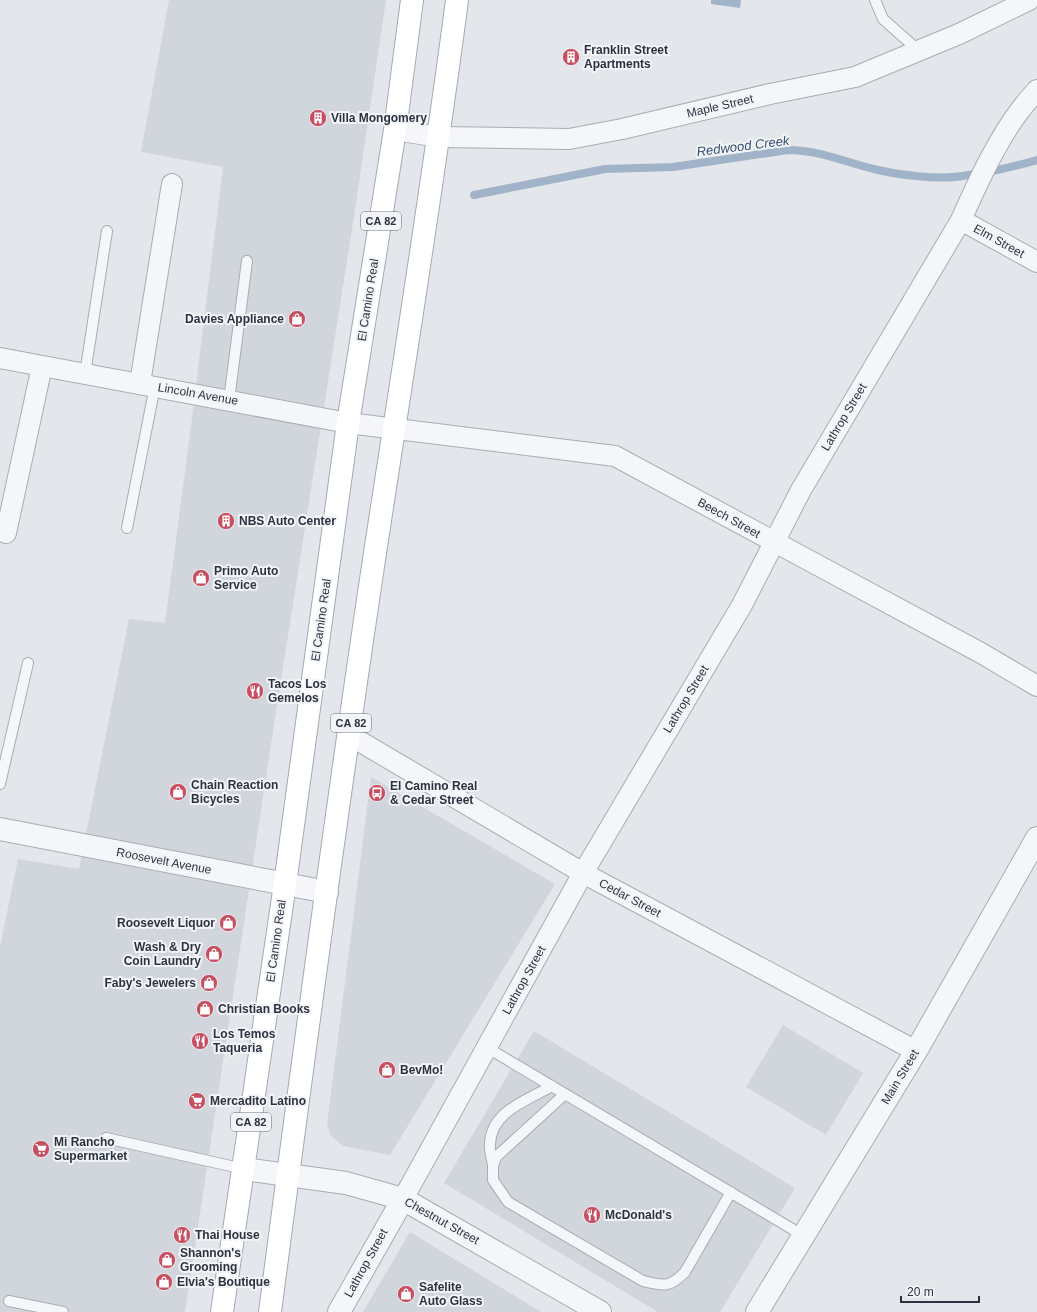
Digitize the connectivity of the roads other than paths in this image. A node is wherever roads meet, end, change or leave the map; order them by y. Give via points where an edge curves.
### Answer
1 (412, 0) edge
2 (457, 0) edge
3 (875, 0) edge
4 (1029, 0) edge
5 (919, 51) junction
6 (1037, 90) edge
7 (395, 130) junction
8 (439, 137) junction
9 (172, 184) dead end
10 (961, 220) junction
11 (107, 231) dead end
12 (247, 261) dead end
13 (1037, 262) edge
14 (0, 358) edge
15 (42, 366) junction
16 (85, 374) junction
17 (148, 385) junction
18 (229, 400) junction
19 (348, 423) junction
20 (395, 430) junction
21 (127, 528) dead end
22 (6, 533) dead end
23 (773, 542) junction
24 (28, 663) dead end
25 (1037, 686) edge
26 (349, 735) junction
27 (0, 784) edge
28 (0, 829) edge
29 (1037, 838) edge
30 (583, 873) junction
31 (285, 884) junction
32 (327, 892) junction
33 (486, 1047) junction
34 (916, 1051) junction
35 (552, 1086) junction
36 (565, 1094) junction
37 (106, 1138) dead end
38 (493, 1166) junction
39 (244, 1169) junction
40 (288, 1176) junction
41 (731, 1192) junction
42 (402, 1198) junction
43 (804, 1236) junction
44 (9, 1301) dead end
45 (63, 1312) edge
46 (222, 1312) edge
47 (270, 1312) edge
48 (339, 1312) edge
49 (600, 1312) edge
50 (758, 1312) edge

1 - 7 main road, El Camino Real / CA 82
2 - 8 main road, CA 82
3 - 5 lane via 884,19
4 - 5 street, Maple Street
5 - 8 street, Maple Street via 855,76 568,139
6 - 10 street, Lathrop Street via 1020,109 998,146
7 - 8 street, Maple Street
7 - 19 main road, El Camino Real / CA 82
8 - 20 main road, CA 82
9 - 17 street
10 - 13 street, Elm Street
10 - 23 street, Lathrop Street via 801,490
11 - 16 lane
12 - 18 lane
14 - 15 street, Lincoln Avenue
15 - 16 street, Lincoln Avenue
15 - 22 street
16 - 17 street, Lincoln Avenue
17 - 18 street, Lincoln Avenue
17 - 21 lane
18 - 19 street, Lincoln Avenue
19 - 20 street, Lincoln Avenue
19 - 31 main road, El Camino Real / CA 82
20 - 23 street, Beech Street via 615,456
20 - 26 main road, CA 82
23 - 25 street, Beech Street via 981,653
23 - 30 street, Lathrop Street via 742,605
24 - 27 lane
26 - 30 street, Cedar Street
26 - 32 main road, CA 82
28 - 31 street, Roosevelt Avenue
29 - 34 street, Main Street
30 - 33 street, Lathrop Street
30 - 34 street, Cedar Street
31 - 32 street, Roosevelt Avenue
31 - 39 main road, El Camino Real / CA 82
32 - 40 main road, CA 82
33 - 35 lane
33 - 42 street, Lathrop Street
34 - 43 street, Main Street
35 - 36 lane
35 - 38 lane via 505,1113 496,1121 491,1132 490,1144
36 - 38 lane via 496,1157
36 - 41 lane
37 - 39 lane
38 - 41 lane via 493,1180 508,1202 643,1281 659,1285 670,1285 685,1272
39 - 40 street, Chestnut Street
39 - 46 main road, El Camino Real / CA 82
40 - 42 street, Chestnut Street via 346,1183
40 - 47 main road, CA 82
41 - 43 lane
42 - 48 street, Lathrop Street
42 - 49 street, Chestnut Street
43 - 50 street, Main Street
44 - 45 lane

